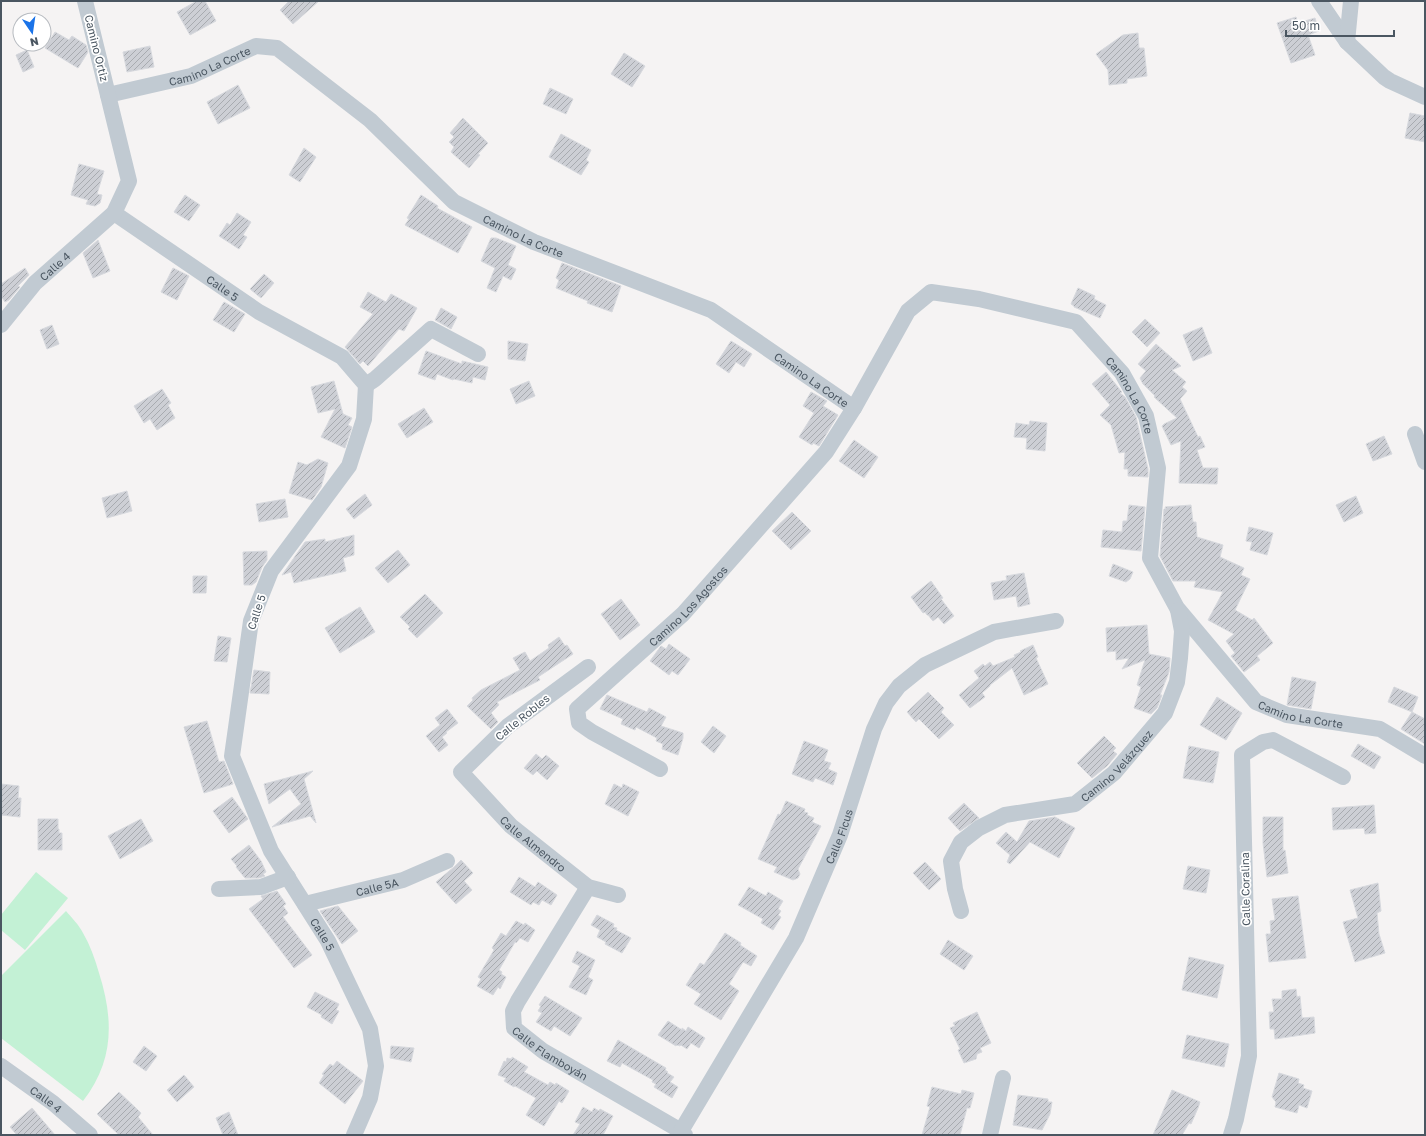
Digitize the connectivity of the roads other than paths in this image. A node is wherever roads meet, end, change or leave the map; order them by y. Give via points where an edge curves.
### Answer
1 (85, 1) edge
2 (1319, 1) edge
3 (1351, 1) edge
4 (1347, 42) junction
5 (108, 95) junction
6 (1425, 97) edge
7 (114, 213) junction
8 (1, 325) edge
9 (478, 354) dead end
10 (366, 385) junction
11 (854, 408) junction
12 (1415, 434) dead end
13 (1425, 462) edge
14 (1177, 608) junction
15 (1056, 621) dead end
16 (588, 667) dead end
17 (1425, 756) edge
18 (660, 769) dead end
19 (460, 772) joint
20 (1343, 777) dead end
21 (447, 861) dead end
22 (288, 878) junction
23 (588, 887) junction
24 (219, 890) dead end
25 (618, 895) dead end
26 (305, 904) junction
27 (961, 911) dead end
28 (1, 1066) edge
29 (1003, 1078) dead end
30 (683, 1133) edge
31 (90, 1135) edge
32 (354, 1135) edge
33 (990, 1135) edge
34 (1231, 1135) edge

1 - 5 street, Camino Ortiz
2 - 4 street
3 - 4 street
4 - 6 street via 1390,81
5 - 7 street via 129,181
5 - 11 street, Camino La Corte via 191,76 256,46 277,48 370,120 454,202 534,242 711,310
7 - 8 street, Calle 4 via 35,283
7 - 10 street, Calle 5 via 259,312 342,357
9 - 10 street via 431,329
10 - 22 street, Calle 5 via 364,419 349,466 271,572 251,621 232,756 271,851
11 - 14 street, Camino La Corte via 908,311 931,292 979,299 1076,322 1122,372 1146,416 1158,468 1150,558
11 - 18 street, Camino Los Agostos via 826,452 683,614 577,709 579,723
12 - 13 street
14 - 17 street, Camino La Corte via 1256,702 1287,714 1380,729
14 - 27 street, Camino Velázquez via 1182,631 1180,658 1177,682 1165,713 1114,773 1075,804 1005,815 979,828 960,842 951,861 954,889
15 - 30 street, Calle Ficus via 994,632 925,665 899,686 886,703 874,729 840,835 796,938
16 - 19 street, Calle Robles via 508,726
19 - 23 street, Calle Almendro via 511,826
20 - 34 street, Calle Coralina via 1273,740 1263,742 1242,755 1249,1056
21 - 26 street, Calle 5A via 403,880
22 - 24 street via 261,887
22 - 26 street, Calle 5
23 - 25 street, Calle Almendro
23 - 30 street, Calle Flamboyán via 518,1001 513,1011 514,1028 543,1051
26 - 32 street, Calle 5 via 328,941 370,1029 376,1066 370,1098
28 - 31 street, Calle 4 via 54,1102
29 - 33 street

